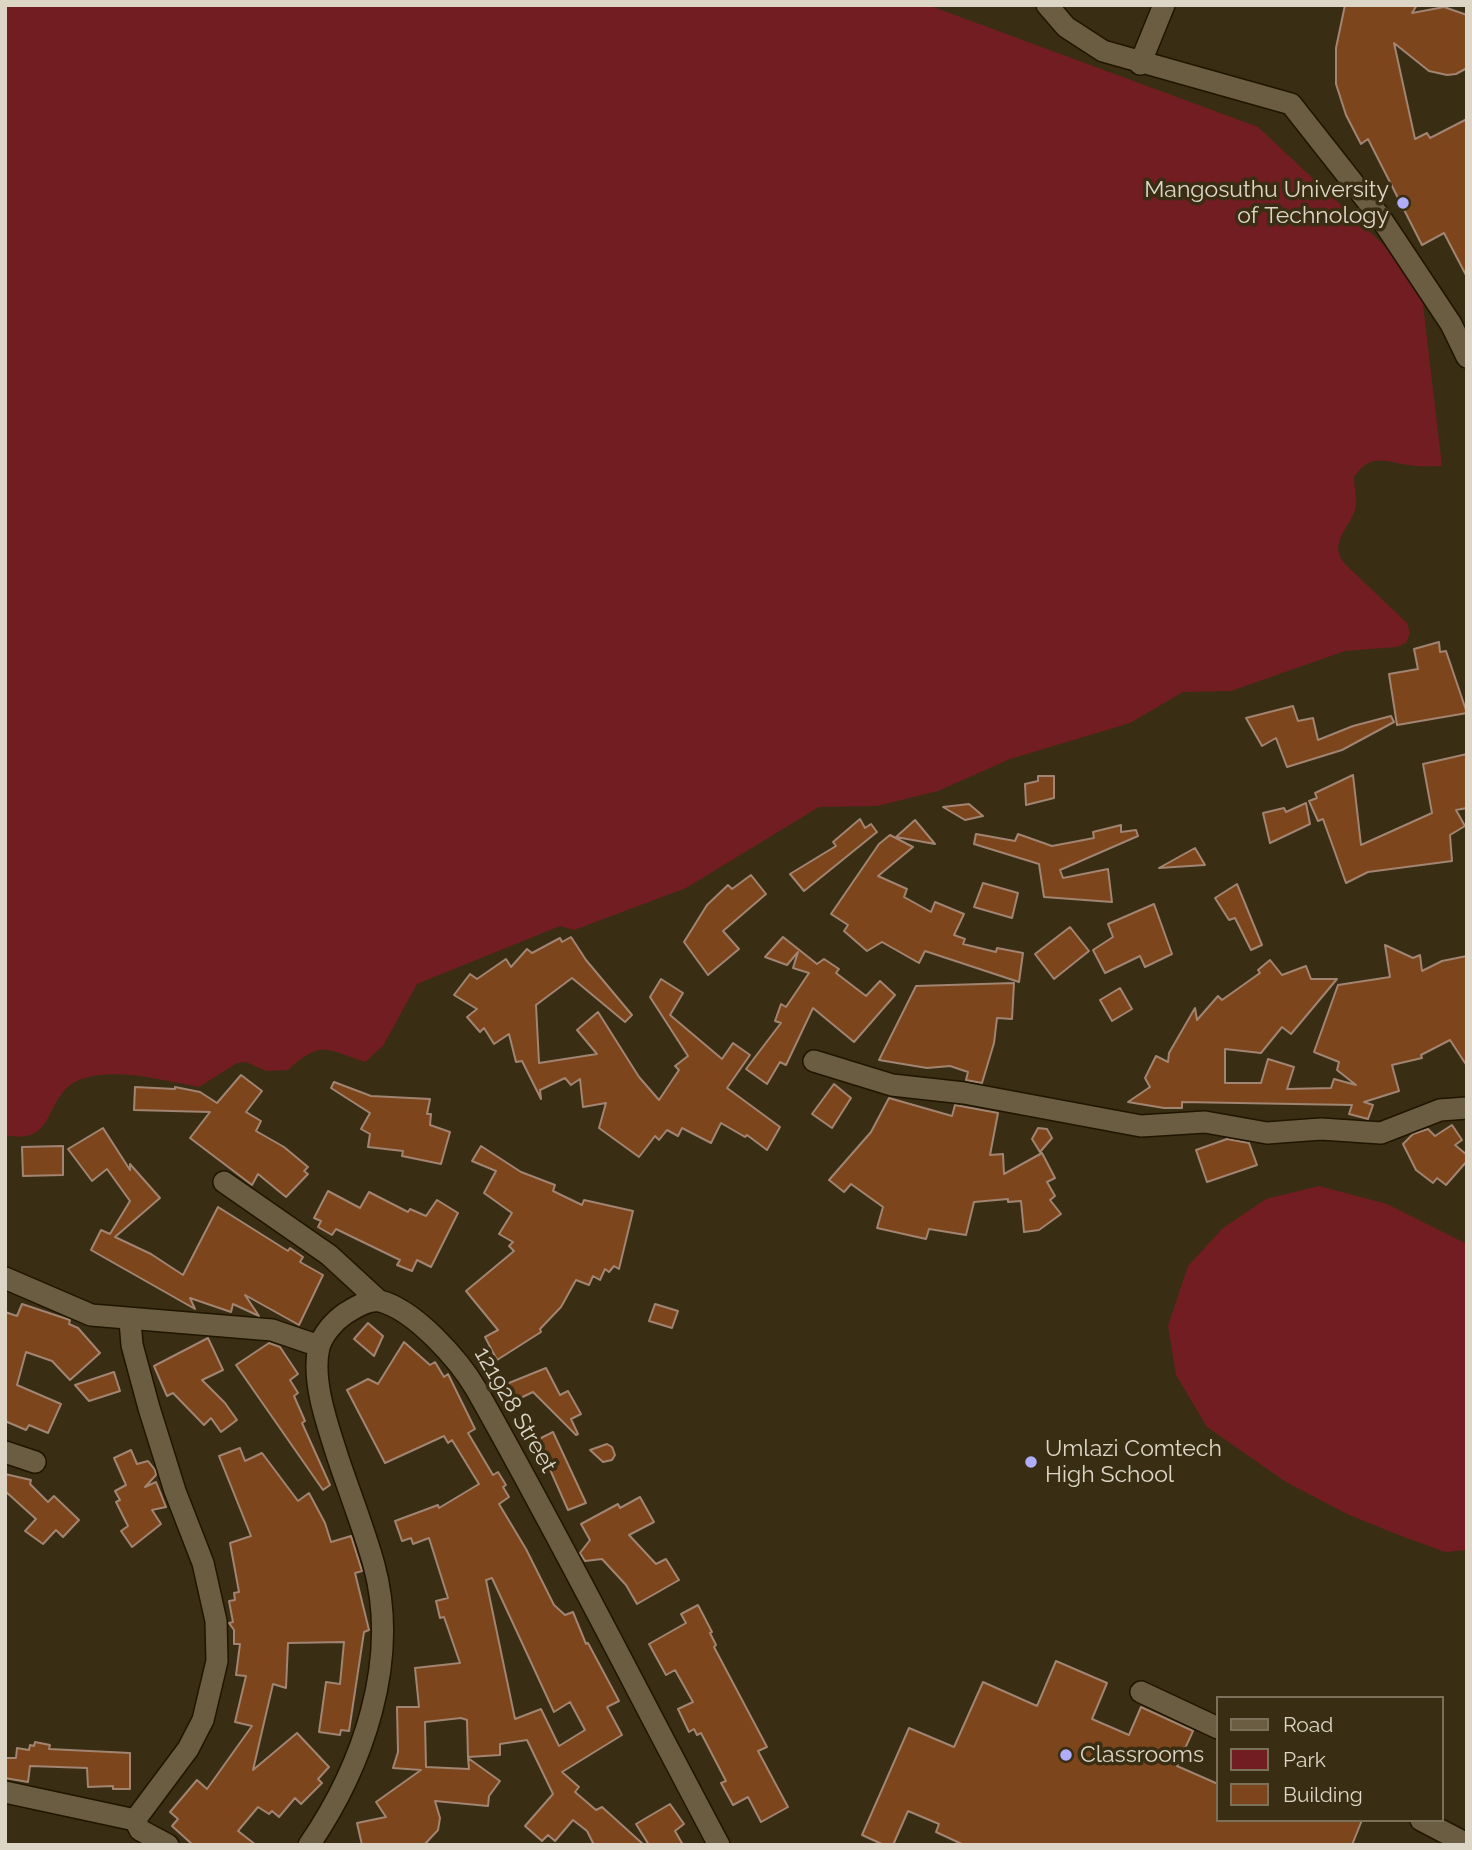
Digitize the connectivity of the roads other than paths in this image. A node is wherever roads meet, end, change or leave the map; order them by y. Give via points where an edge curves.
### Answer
1 (1047, 5) edge
2 (1164, 5) edge
3 (1140, 64) junction
4 (1467, 357) edge
5 (814, 1061) dead end
6 (1467, 1108) edge
7 (224, 1182) dead end
8 (5, 1278) edge
9 (379, 1301) junction
10 (130, 1321) junction
11 (320, 1346) junction
12 (5, 1452) edge
13 (35, 1462) dead end
14 (1141, 1692) dead end
15 (1216, 1727) edge
16 (5, 1792) edge
17 (135, 1820) junction
18 (1425, 1822) edge
19 (1467, 1844) edge
20 (168, 1845) edge
21 (309, 1845) edge
22 (719, 1845) edge

1 - 3 street via 1066,27 1103,51
2 - 3 street
3 - 4 street via 1291,104 1380,217 1451,324
5 - 6 street via 892,1085 964,1093 1141,1126 1205,1122 1267,1133 1321,1129 1381,1133 1440,1110
7 - 9 street, 121928 Street via 329,1255
8 - 10 street via 90,1315
9 - 11 street via 364,1303 341,1316
9 - 22 street, 121928 Street via 431,1334 465,1370
10 - 11 street via 272,1331
10 - 17 street via 149,1408 204,1563 216,1621 217,1661 203,1720 188,1749
11 - 21 street via 326,1419 374,1566 383,1632 375,1696 363,1742 339,1797
12 - 13 street
14 - 15 street
16 - 17 street
17 - 20 street via 140,1830
18 - 19 street

